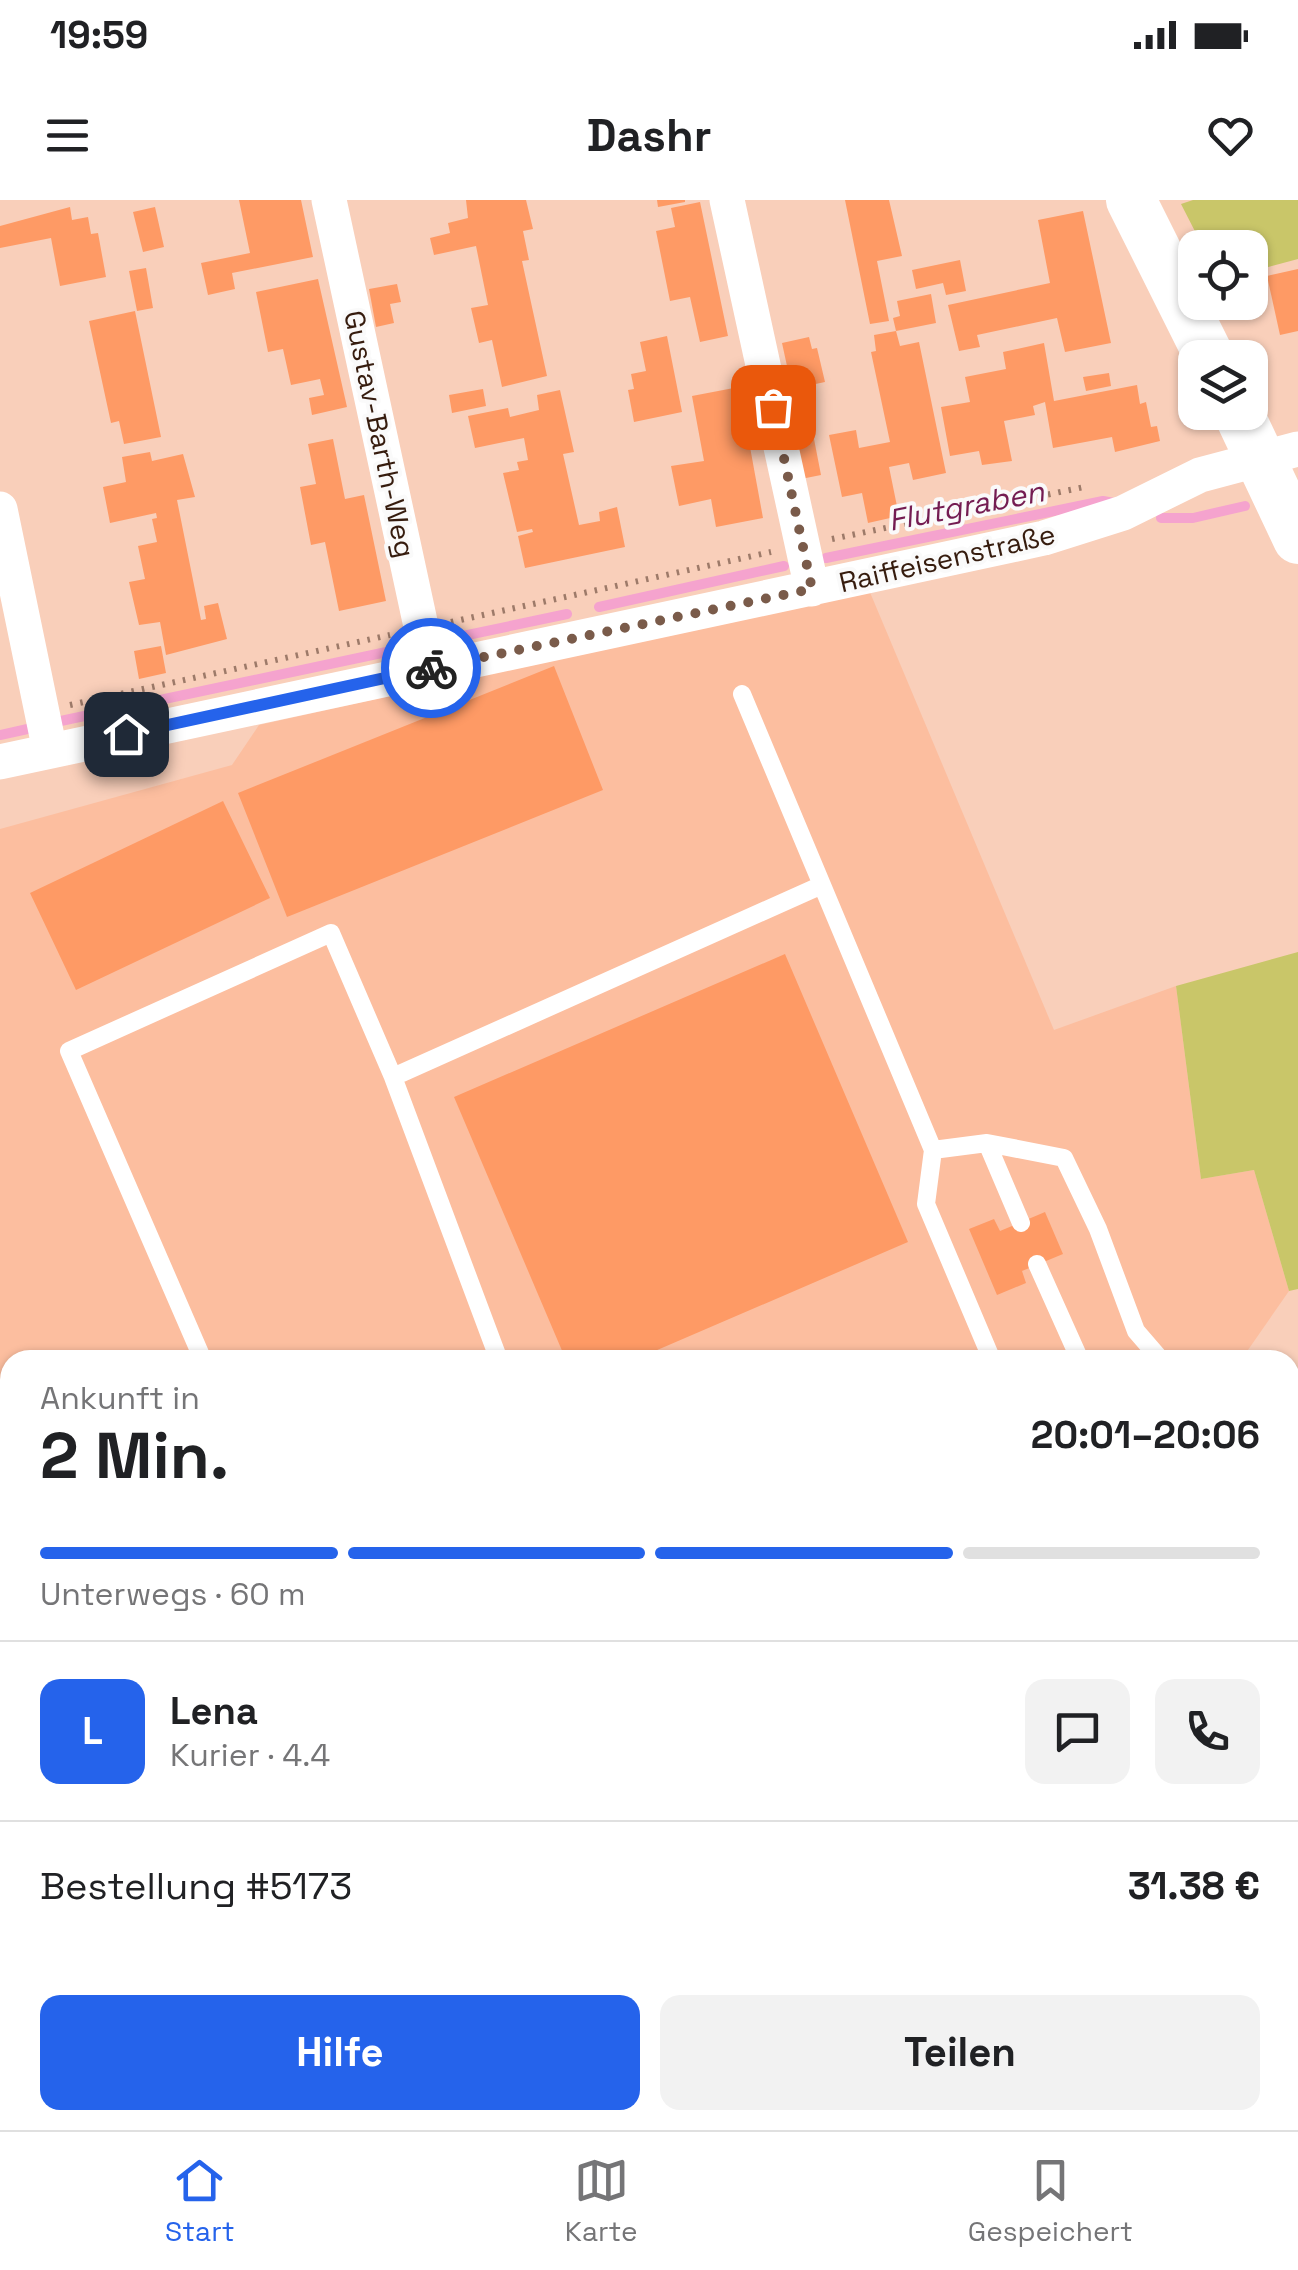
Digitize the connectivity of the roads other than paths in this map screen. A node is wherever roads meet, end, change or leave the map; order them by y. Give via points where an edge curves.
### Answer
1 (329, 200) edge
2 (727, 200) edge
3 (1131, 200) edge
4 (1201, 340) edge
5 (1256, 430) edge
6 (1280, 454) edge
7 (0, 509) edge
8 (1298, 539) edge
9 (812, 589) junction
10 (430, 668) junction
11 (742, 694) dead end
12 (50, 751) junction
13 (0, 762) edge
14 (822, 885) junction
15 (393, 1076) junction
16 (987, 1143) junction
17 (933, 1150) junction
18 (1021, 1222) dead end
19 (1038, 1264) dead end
20 (199, 1350) edge
21 (495, 1350) edge
22 (988, 1350) edge
23 (1076, 1350) edge
24 (1153, 1350) edge

1 - 10 street, Gustav-Barth-Weg
2 - 9 street
3 - 4 street
5 - 6 street
6 - 8 street
6 - 9 street, Raiffeisenstraße via 1200,475 1123,513 1044,538
7 - 12 street
9 - 10 street, Raiffeisenstraße
10 - 12 street, Raiffeisenstraße
11 - 14 lane
12 - 13 street, Raiffeisenstraße
14 - 15 lane
14 - 17 lane
15 - 20 lane via 331,932 69,1051
15 - 21 lane
16 - 17 lane
16 - 18 lane
16 - 24 lane via 1064,1158 1136,1332
17 - 22 lane via 926,1204
19 - 23 lane

